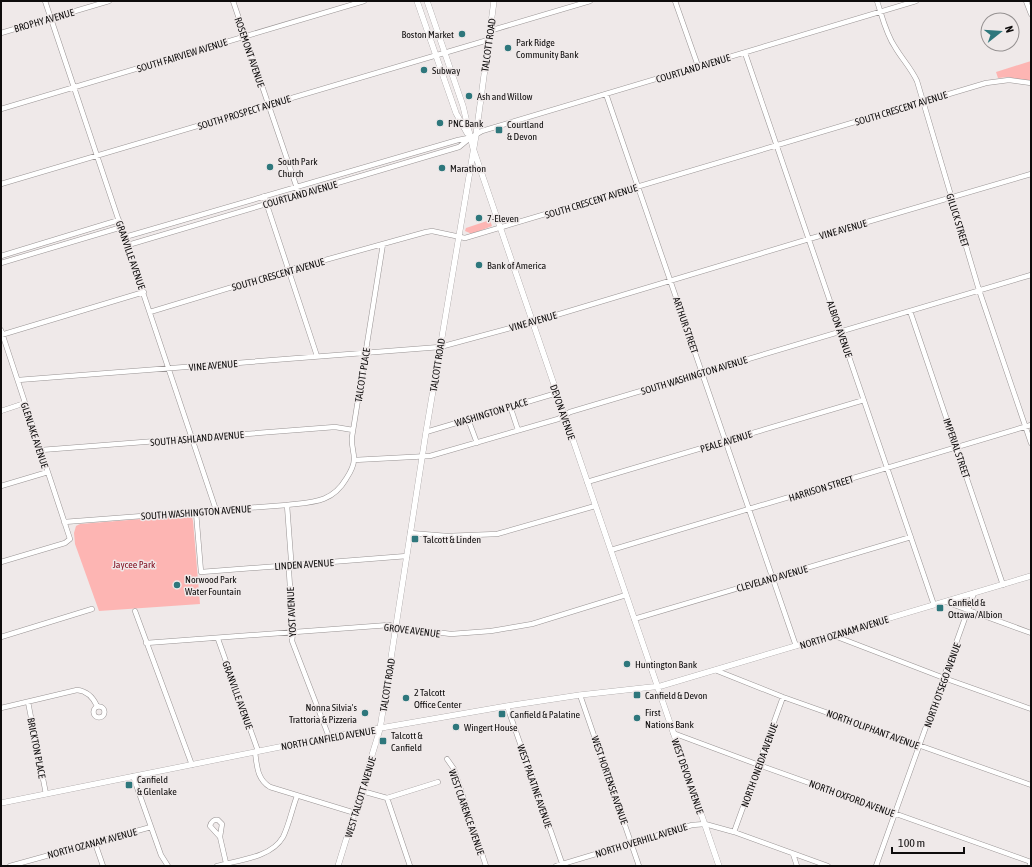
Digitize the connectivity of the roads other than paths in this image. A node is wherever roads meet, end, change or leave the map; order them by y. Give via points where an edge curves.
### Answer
1 (45, 1) edge
2 (109, 1) edge
3 (233, 1) edge
4 (364, 1) edge
5 (417, 1) edge
6 (427, 1) edge
7 (494, 1) edge
8 (590, 1) edge
9 (676, 1) edge
10 (877, 1) edge
11 (916, 1) edge
12 (1026, 1) edge
13 (880, 12) junction
14 (1031, 14) edge
15 (51, 18) junction
16 (489, 31) junction
17 (1, 33) edge
18 (245, 36) junction
19 (488, 40) junction
20 (445, 52) junction
21 (746, 53) junction
22 (436, 55) junction
23 (698, 66) junction
24 (1031, 83) edge
25 (74, 87) junction
26 (606, 94) junction
27 (923, 102) junction
28 (269, 105) junction
29 (1, 108) edge
30 (476, 135) junction
31 (470, 138) junction
32 (777, 145) junction
33 (473, 148) junction
34 (98, 156) junction
35 (1031, 174) edge
36 (1, 184) edge
37 (297, 187) junction
38 (638, 187) junction
39 (299, 194) junction
40 (264, 196) junction
41 (951, 197) junction
42 (267, 204) junction
43 (120, 220) junction
44 (122, 226) junction
45 (500, 228) junction
46 (458, 236) junction
47 (125, 237) junction
48 (809, 239) junction
49 (383, 244) junction
50 (128, 245) junction
51 (1, 256) edge
52 (1, 262) edge
53 (289, 270) junction
54 (1031, 275) edge
55 (670, 280) junction
56 (979, 290) junction
57 (144, 292) junction
58 (910, 310) junction
59 (150, 312) junction
60 (532, 322) junction
61 (841, 331) junction
62 (2, 333) edge
63 (440, 347) junction
64 (366, 352) junction
65 (317, 356) junction
66 (169, 368) junction
67 (702, 372) junction
68 (18, 380) junction
69 (557, 393) junction
70 (864, 400) junction
71 (25, 404) junction
72 (510, 406) junction
73 (1, 411) edge
74 (564, 415) junction
75 (468, 419) junction
76 (1031, 425) edge
77 (1026, 426) junction
78 (353, 430) junction
79 (518, 430) junction
80 (426, 432) junction
81 (192, 438) junction
82 (725, 441) junction
83 (477, 443) junction
84 (1031, 443) edge
85 (956, 447) junction
86 (41, 450) junction
87 (423, 456) junction
88 (354, 460) junction
89 (887, 468) junction
90 (48, 472) junction
91 (587, 482) junction
92 (1, 486) edge
93 (287, 505) junction
94 (595, 506) junction
95 (749, 509) junction
96 (216, 510) junction
97 (196, 512) junction
98 (64, 522) junction
99 (410, 533) junction
100 (911, 537) junction
101 (611, 550) junction
102 (407, 556) junction
103 (1, 562) edge
104 (290, 566) junction
105 (1031, 576) edge
106 (772, 578) junction
107 (1003, 585) junction
108 (974, 593) junction
109 (626, 595) junction
110 (946, 602) junction
111 (934, 605) junction
112 (92, 609) dead end
113 (969, 610) junction
114 (134, 611) dead end
115 (634, 618) junction
116 (396, 627) junction
117 (293, 633) junction
118 (1031, 633) edge
119 (832, 636) junction
120 (1, 637) edge
121 (218, 639) junction
122 (146, 643) junction
123 (796, 646) junction
124 (716, 670) junction
125 (944, 678) junction
126 (657, 686) junction
127 (580, 695) junction
128 (783, 697) junction
129 (28, 702) junction
130 (97, 706) dead end
131 (507, 706) junction
132 (1, 708) edge
133 (1031, 709) edge
134 (380, 729) junction
135 (673, 733) junction
136 (329, 737) junction
137 (920, 746) junction
138 (257, 751) junction
139 (446, 759) dead end
140 (192, 765) junction
141 (759, 765) junction
142 (133, 776) junction
143 (438, 782) dead end
144 (1031, 785) edge
145 (362, 791) junction
146 (46, 794) junction
147 (297, 796) junction
148 (387, 798) junction
149 (1, 803) edge
150 (355, 813) junction
151 (895, 813) junction
152 (704, 824) junction
153 (151, 827) junction
154 (734, 832) junction
155 (220, 837) dead end
156 (95, 843) junction
157 (632, 843) junction
158 (793, 854) junction
159 (32, 860) junction
160 (226, 863) junction
161 (1031, 864) edge
162 (563, 865) edge
163 (10, 866) edge
164 (34, 866) edge
165 (103, 866) edge
166 (168, 866) edge
167 (217, 866) edge
168 (338, 866) edge
169 (410, 866) edge
170 (486, 866) edge
171 (556, 866) edge
172 (639, 866) edge
173 (719, 866) edge
174 (797, 866) edge
175 (828, 866) edge
176 (876, 866) edge

1 - 15 street, GRANVILLE AVENUE
2 - 15 street, BROPHY AVENUE
3 - 18 street, ROSEMONT AVENUE
4 - 18 street, SOUTH FAIRVIEW AVENUE
5 - 22 street, DEVON AVENUE
6 - 20 street, DEVON AVENUE
7 - 16 street, TALCOTT ROAD
8 - 16 street
9 - 23 street
10 - 13 street, GILLICK STREET
11 - 13 street, COURTLAND AVENUE
12 - 14 street
13 - 21 street, COURTLAND AVENUE
13 - 27 street, GILLICK STREET via 894,47 913,74
15 - 17 street, BROPHY AVENUE
15 - 25 street, GRANVILLE AVENUE
16 - 19 street, TALCOTT ROAD
18 - 25 street, SOUTH FAIRVIEW AVENUE
18 - 28 street, ROSEMONT AVENUE
19 - 20 street, SOUTH PROSPECT AVENUE
19 - 30 street, TALCOTT ROAD
20 - 22 street, SOUTH PROSPECT AVENUE
20 - 31 street, DEVON AVENUE via 463,106
21 - 23 street, COURTLAND AVENUE
21 - 32 street, ALBION AVENUE
22 - 28 street, SOUTH PROSPECT AVENUE
22 - 31 street, DEVON AVENUE via 456,113
23 - 26 street, COURTLAND AVENUE
24 - 27 street, SOUTH CRESCENT AVENUE via 1009,80 986,83
25 - 29 street, SOUTH FAIRVIEW AVENUE
25 - 34 street, GRANVILLE AVENUE
26 - 30 street, COURTLAND AVENUE via 482,131
26 - 38 street, ARTHUR STREET
27 - 32 street, SOUTH CRESCENT AVENUE
27 - 41 street, GILLICK STREET
28 - 34 street, SOUTH PROSPECT AVENUE
28 - 37 street, ROSEMONT AVENUE
30 - 31 street, COURTLAND AVENUE
30 - 33 street, TALCOTT ROAD
31 - 33 street, DEVON AVENUE
31 - 37 street, COURTLAND AVENUE
31 - 39 street, COURTLAND AVENUE via 459,146
32 - 38 street, SOUTH CRESCENT AVENUE
32 - 48 street, ALBION AVENUE
33 - 45 street, DEVON AVENUE
33 - 46 street, TALCOTT ROAD
34 - 36 street, SOUTH PROSPECT AVENUE
34 - 43 street, GRANVILLE AVENUE
35 - 41 street, VINE AVENUE
37 - 39 street, ROSEMONT AVENUE
37 - 40 street, COURTLAND AVENUE
38 - 45 street, SOUTH CRESCENT AVENUE
38 - 55 street, ARTHUR STREET
39 - 42 street, COURTLAND AVENUE
40 - 42 street
40 - 47 street, COURTLAND AVENUE
41 - 48 street, VINE AVENUE
41 - 56 street, GILLICK STREET
42 - 50 street, COURTLAND AVENUE
42 - 53 street
43 - 44 street, GRANVILLE AVENUE
43 - 51 street
44 - 47 street, GRANVILLE AVENUE
44 - 52 street
45 - 46 street, SOUTH CRESCENT AVENUE via 465,238
45 - 60 street, DEVON AVENUE
46 - 49 street, SOUTH CRESCENT AVENUE via 429,232
46 - 63 street, TALCOTT ROAD
47 - 50 street, GRANVILLE AVENUE
48 - 55 street, VINE AVENUE
48 - 61 street, ALBION AVENUE
49 - 53 street, SOUTH CRESCENT AVENUE
49 - 64 street, TALCOTT PLACE
50 - 57 street, GRANVILLE AVENUE
53 - 59 street, SOUTH CRESCENT AVENUE
53 - 65 street
54 - 56 street, SOUTH WASHINGTON AVENUE
55 - 60 street, VINE AVENUE
55 - 67 street, ARTHUR STREET
56 - 58 street, SOUTH WASHINGTON AVENUE
56 - 77 street, GILLICK STREET
57 - 59 street, GRANVILLE AVENUE
57 - 62 street
58 - 61 street, SOUTH WASHINGTON AVENUE
58 - 85 street, IMPERIAL STREET
59 - 66 street, GRANVILLE AVENUE
60 - 63 street, VINE AVENUE
60 - 69 street, DEVON AVENUE
61 - 67 street, SOUTH WASHINGTON AVENUE
61 - 70 street, ALBION AVENUE
62 - 68 street, GLENLAKE AVENUE
63 - 64 street, VINE AVENUE
63 - 80 street, TALCOTT ROAD
64 - 65 street, VINE AVENUE
64 - 78 street, TALCOTT PLACE
65 - 66 street, VINE AVENUE
66 - 68 street, VINE AVENUE
66 - 81 street, GRANVILLE AVENUE
67 - 74 street, SOUTH WASHINGTON AVENUE
67 - 82 street, ARTHUR STREET
68 - 71 street, GLENLAKE AVENUE
69 - 72 street, WASHINGTON PLACE
69 - 74 street, DEVON AVENUE
70 - 82 street, PEALE AVENUE
70 - 89 street, ALBION AVENUE
71 - 73 street
71 - 86 street, GLENLAKE AVENUE
72 - 75 street, WASHINGTON PLACE
72 - 79 street
74 - 79 street, SOUTH WASHINGTON AVENUE
74 - 91 street, DEVON AVENUE
75 - 80 street, WASHINGTON PLACE
75 - 83 street
76 - 77 street, HARRISON STREET
77 - 84 street, GILLICK STREET
77 - 85 street, HARRISON STREET
78 - 81 street, SOUTH ASHLAND AVENUE via 335,427
78 - 88 street, TALCOTT PLACE via 351,442
79 - 83 street, SOUTH WASHINGTON AVENUE
80 - 87 street, TALCOTT ROAD
81 - 86 street, SOUTH ASHLAND AVENUE
81 - 96 street, GRANVILLE AVENUE
82 - 91 street, PEALE AVENUE
82 - 95 street, ARTHUR STREET
83 - 87 street, SOUTH WASHINGTON AVENUE
85 - 89 street, HARRISON STREET
85 - 107 street, IMPERIAL STREET
86 - 90 street, GLENLAKE AVENUE
87 - 88 street, SOUTH WASHINGTON AVENUE
87 - 99 street, TALCOTT ROAD
88 - 93 street, SOUTH WASHINGTON AVENUE via 343,484 328,498 317,502
89 - 95 street, HARRISON STREET
89 - 100 street, ALBION AVENUE
90 - 92 street
90 - 98 street, GLENLAKE AVENUE
91 - 94 street, DEVON AVENUE
93 - 96 street, SOUTH WASHINGTON AVENUE
93 - 104 street, YOST AVENUE
94 - 99 street via 497,534 447,536
94 - 101 street, DEVON AVENUE
95 - 101 street, HARRISON STREET
95 - 106 street, ARTHUR STREET
96 - 97 street, SOUTH WASHINGTON AVENUE
97 - 98 street, SOUTH WASHINGTON AVENUE
97 - 104 street, LINDEN AVENUE via 201,572
98 - 103 street, GLENLAKE AVENUE via 70,539 65,543
99 - 102 street, TALCOTT ROAD
100 - 106 street, CLEVELAND AVENUE
100 - 111 street, ALBION AVENUE
101 - 109 street, DEVON AVENUE
102 - 104 street, LINDEN AVENUE
102 - 116 street, TALCOTT ROAD
104 - 117 street, YOST AVENUE
105 - 107 street, NORTH OZANAM AVENUE
106 - 115 street, CLEVELAND AVENUE
106 - 123 street, ARTHUR STREET
107 - 108 street, NORTH OZANAM AVENUE
108 - 110 street, NORTH OZANAM AVENUE
108 - 113 street, NORTH OTSEGO AVENUE
109 - 115 street, DEVON AVENUE
109 - 116 street, GROVE AVENUE via 532,624 491,632 451,634
110 - 111 street, NORTH OZANAM AVENUE
110 - 113 street
111 - 119 street, NORTH OZANAM AVENUE
112 - 120 street
113 - 118 street
113 - 125 street, NORTH OTSEGO AVENUE
114 - 122 street
115 - 126 street, DEVON AVENUE
116 - 117 street, GROVE AVENUE via 389,625
116 - 134 street, TALCOTT ROAD
117 - 121 street, GROVE AVENUE
117 - 136 street, YOST AVENUE via 292,641
119 - 123 street, NORTH OZANAM AVENUE
119 - 125 street
121 - 122 street, GROVE AVENUE
121 - 138 street, GRANVILLE AVENUE
122 - 140 street
123 - 124 street, NORTH OZANAM AVENUE
124 - 126 street, NORTH OZANAM AVENUE
124 - 128 street, NORTH OLIPHANT AVENUE
125 - 133 street
125 - 137 street, NORTH OTSEGO AVENUE
126 - 127 street, NORTH CANFIELD AVENUE
126 - 135 street, WEST DEVON AVENUE
127 - 131 street, NORTH CANFIELD AVENUE
127 - 157 street, WEST HORTENSE AVENUE
128 - 137 street, NORTH OLIPHANT AVENUE
128 - 141 street, NORTH ONEIDA AVENUE
129 - 130 street via 77,690 88,693
129 - 132 street
129 - 146 street, BRICKTON PLACE
131 - 134 street, NORTH CANFIELD AVENUE
131 - 162 street, WEST PALATINE AVENUE
134 - 136 street, NORTH CANFIELD AVENUE
134 - 145 street, WEST TALCOTT AVENUE
135 - 141 street, NORTH OXFORD AVENUE
135 - 152 street, WEST DEVON AVENUE
136 - 138 street, NORTH CANFIELD AVENUE
137 - 144 street, NORTH OLIPHANT AVENUE
137 - 151 street, NORTH OTSEGO AVENUE
138 - 140 street, NORTH CANFIELD AVENUE
138 - 147 street via 259,776 265,784
139 - 170 street, WEST CLARENCE AVENUE via 454,769
140 - 142 street, NORTH CANFIELD AVENUE
141 - 151 street, NORTH OXFORD AVENUE
141 - 154 street, NORTH ONEIDA AVENUE
142 - 146 street, NORTH CANFIELD AVENUE
142 - 153 street
143 - 148 street
145 - 148 street
145 - 150 street, WEST TALCOTT AVENUE
146 - 149 street, NORTH CANFIELD AVENUE
147 - 150 street
147 - 160 street via 284,836 277,845 265,854
148 - 169 street
150 - 168 street, WEST TALCOTT AVENUE
151 - 161 street, NORTH OXFORD AVENUE
151 - 176 street, NORTH OTSEGO AVENUE
152 - 154 street
152 - 157 street, NORTH OVERHILL AVENUE via 692,825
152 - 173 street, WEST DEVON AVENUE
153 - 156 street, NORTH OZANAM AVENUE
153 - 166 street
154 - 158 street
155 - 160 street
156 - 159 street, NORTH OZANAM AVENUE
156 - 165 street
157 - 162 street, NORTH OVERHILL AVENUE
157 - 172 street, WEST HORTENSE AVENUE
158 - 174 street
158 - 175 street
159 - 163 street, NORTH OZANAM AVENUE
159 - 164 street
160 - 167 street
162 - 171 street, NORTH OVERHILL AVENUE

